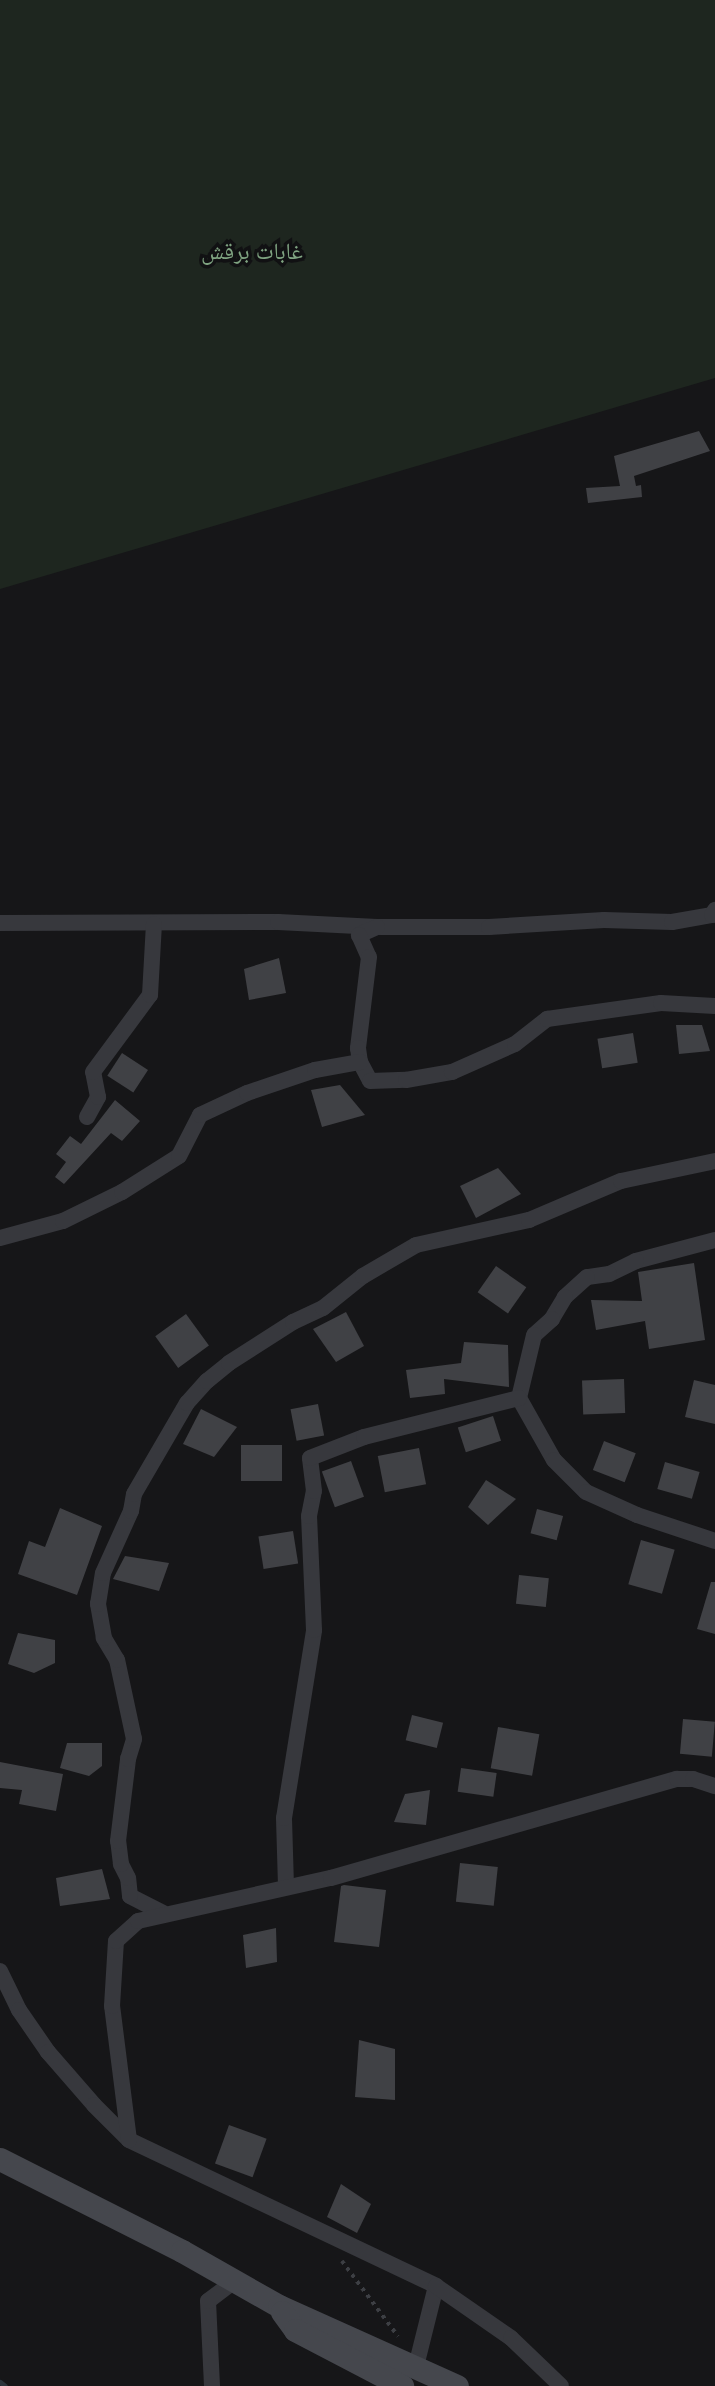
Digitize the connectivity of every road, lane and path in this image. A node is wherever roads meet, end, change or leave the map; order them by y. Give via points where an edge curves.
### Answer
1 (715, 910) edge
2 (0, 923) edge
3 (154, 924) junction
4 (377, 927) junction
5 (715, 1006) edge
6 (359, 1062) junction
7 (87, 1117) dead end
8 (715, 1161) edge
9 (0, 1238) edge
10 (715, 1240) edge
11 (519, 1398) junction
12 (715, 1541) edge
13 (715, 1786) edge
14 (286, 1886) junction
15 (163, 1913) junction
16 (0, 1971) edge
17 (130, 2140) junction
18 (0, 2159) edge
19 (342, 2261) dead end
20 (236, 2280) junction
21 (436, 2286) junction
22 (279, 2306) junction
23 (386, 2331) dead end
24 (416, 2366) junction
25 (212, 2386) edge
26 (402, 2386) edge
27 (457, 2386) edge
28 (561, 2386) edge

1 - 4 street via 712,915 672,922
2 - 3 street
3 - 4 street via 278,922
3 - 7 street via 150,995 93,1072 98,1097
4 - 6 street via 359,936 369,957
5 - 6 street via 661,1003 547,1019 515,1044 452,1072 405,1080 370,1081
6 - 9 street via 315,1070 200,1115 179,1156 122,1192 63,1221
8 - 15 street via 621,1181 529,1220 416,1245 229,1363 187,1404 134,1494 103,1573 98,1604 104,1638 117,1660 134,1739 118,1841 121,1864 130,1896
10 - 11 street via 587,1278 534,1335
11 - 12 street via 554,1460 586,1492
11 - 14 street via 364,1437 310,1458 314,1630 284,1818
13 - 14 street via 677,1779 344,1874
14 - 15 street
15 - 17 street via 138,1921 116,1941 111,2006
16 - 17 street via 19,2010 48,2052
17 - 21 street
18 - 20 main road
19 - 23 path via 399,2336
20 - 22 main road
20 - 25 street via 208,2301
21 - 24 street
21 - 28 street via 511,2338
22 - 24 main road
22 - 26 main road via 295,2330
24 - 27 main road

